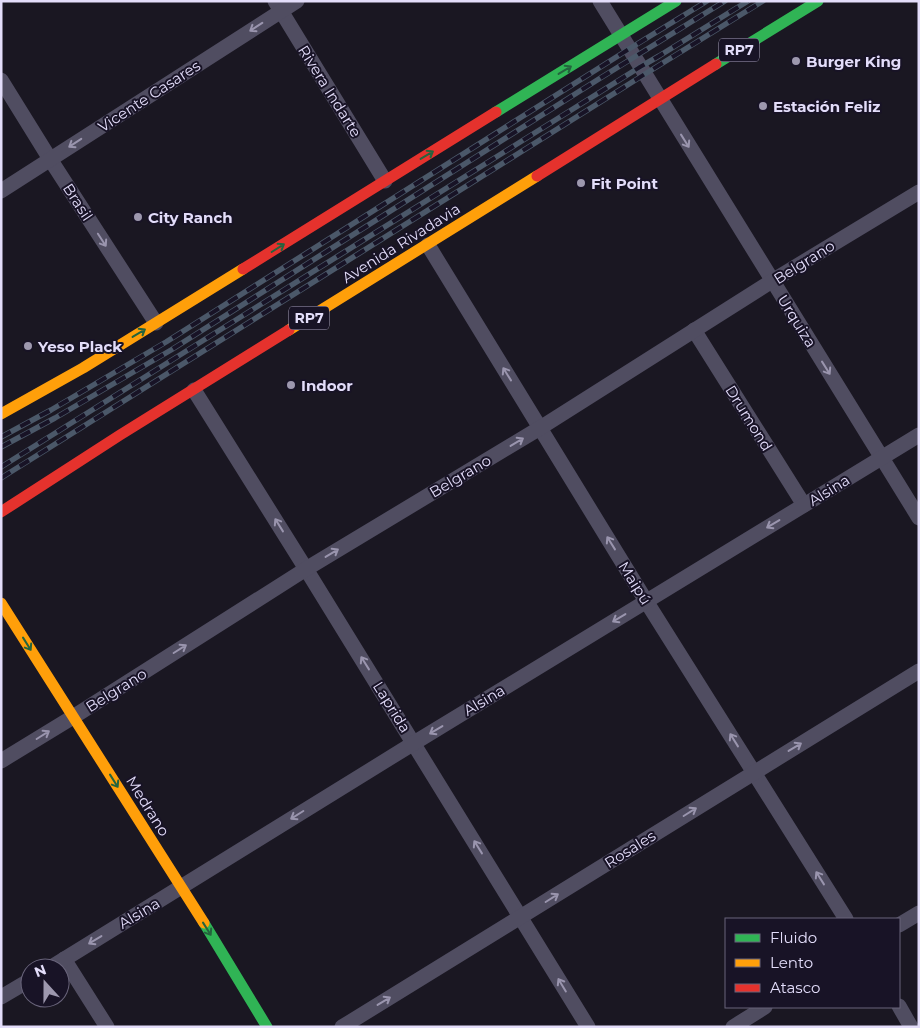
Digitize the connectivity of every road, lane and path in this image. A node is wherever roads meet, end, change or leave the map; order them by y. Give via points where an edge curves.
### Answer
1 (297, 1) edge
2 (600, 1) edge
3 (676, 1) edge
4 (818, 1) edge
5 (278, 6) edge
6 (621, 36) junction
7 (1, 80) edge
8 (659, 99) junction
9 (50, 159) junction
10 (385, 181) junction
11 (1, 191) edge
12 (919, 192) edge
13 (428, 244) junction
14 (772, 281) junction
15 (156, 323) junction
16 (694, 330) junction
17 (194, 390) junction
18 (1, 414) edge
19 (540, 428) junction
20 (919, 434) edge
21 (882, 458) junction
22 (804, 505) junction
23 (1, 512) edge
24 (919, 518) edge
25 (306, 568) junction
26 (646, 601) junction
27 (1, 602) edge
28 (919, 671) edge
29 (73, 717) junction
30 (414, 743) junction
31 (1, 761) edge
32 (754, 772) junction
33 (182, 887) junction
34 (919, 913) edge
35 (521, 917) junction
36 (845, 918) edge
37 (900, 924) edge
38 (66, 958) edge
39 (70, 968) edge
40 (20, 986) edge
41 (1, 997) edge
42 (764, 1008) edge
43 (900, 1008) edge
44 (107, 1027) edge
45 (267, 1027) edge
46 (342, 1027) edge
47 (588, 1027) edge
48 (733, 1027) edge
49 (911, 1027) edge

1 - 5 street, Vicente Casares
2 - 6 street, Urquiza
3 - 6 main road
4 - 8 main road, Avenida Rivadavia / RP7
5 -> 9 street, Vicente Casares
5 - 10 street, Rivera Indarte
6 - 8 street, Urquiza
10 -> 6 main road
7 - 9 street, Brasil
8 - 13 main road, Avenida Rivadavia / RP7
8 -> 14 street, Urquiza
9 - 11 street, Vicente Casares
9 -> 15 street, Brasil
15 -> 10 main road
12 - 14 street, Belgrano
13 - 17 main road, Avenida Rivadavia / RP7
19 -> 13 street, Maipú
14 - 16 street, Belgrano
14 -> 21 street, Urquiza
18 -> 15 main road
16 - 19 street, Belgrano
16 - 22 street, Drumond
17 - 23 main road, Avenida Rivadavia / RP7
25 -> 17 street, Laprida
25 -> 19 street, Belgrano
26 -> 19 street, Maipú
20 - 21 street, Alsina
21 - 22 street, Alsina
21 - 24 street, Urquiza
22 -> 26 street, Alsina
29 -> 25 street, Belgrano
30 -> 25 street, Laprida
26 -> 30 street, Alsina
32 -> 26 street, Maipú
27 -> 29 main road, Medrano
32 -> 28 street, Rosales
31 -> 29 street, Belgrano
29 -> 33 main road, Medrano
30 -> 33 street, Alsina
35 -> 30 street, Laprida
35 -> 32 street, Rosales
36 -> 32 street, Maipú
33 -> 38 street, Alsina
33 -> 45 main road, Medrano
34 - 37 street
46 -> 35 street, Rosales
47 -> 35 street, Laprida
39 - 44 street
40 - 41 street
42 - 48 street
43 - 49 street

